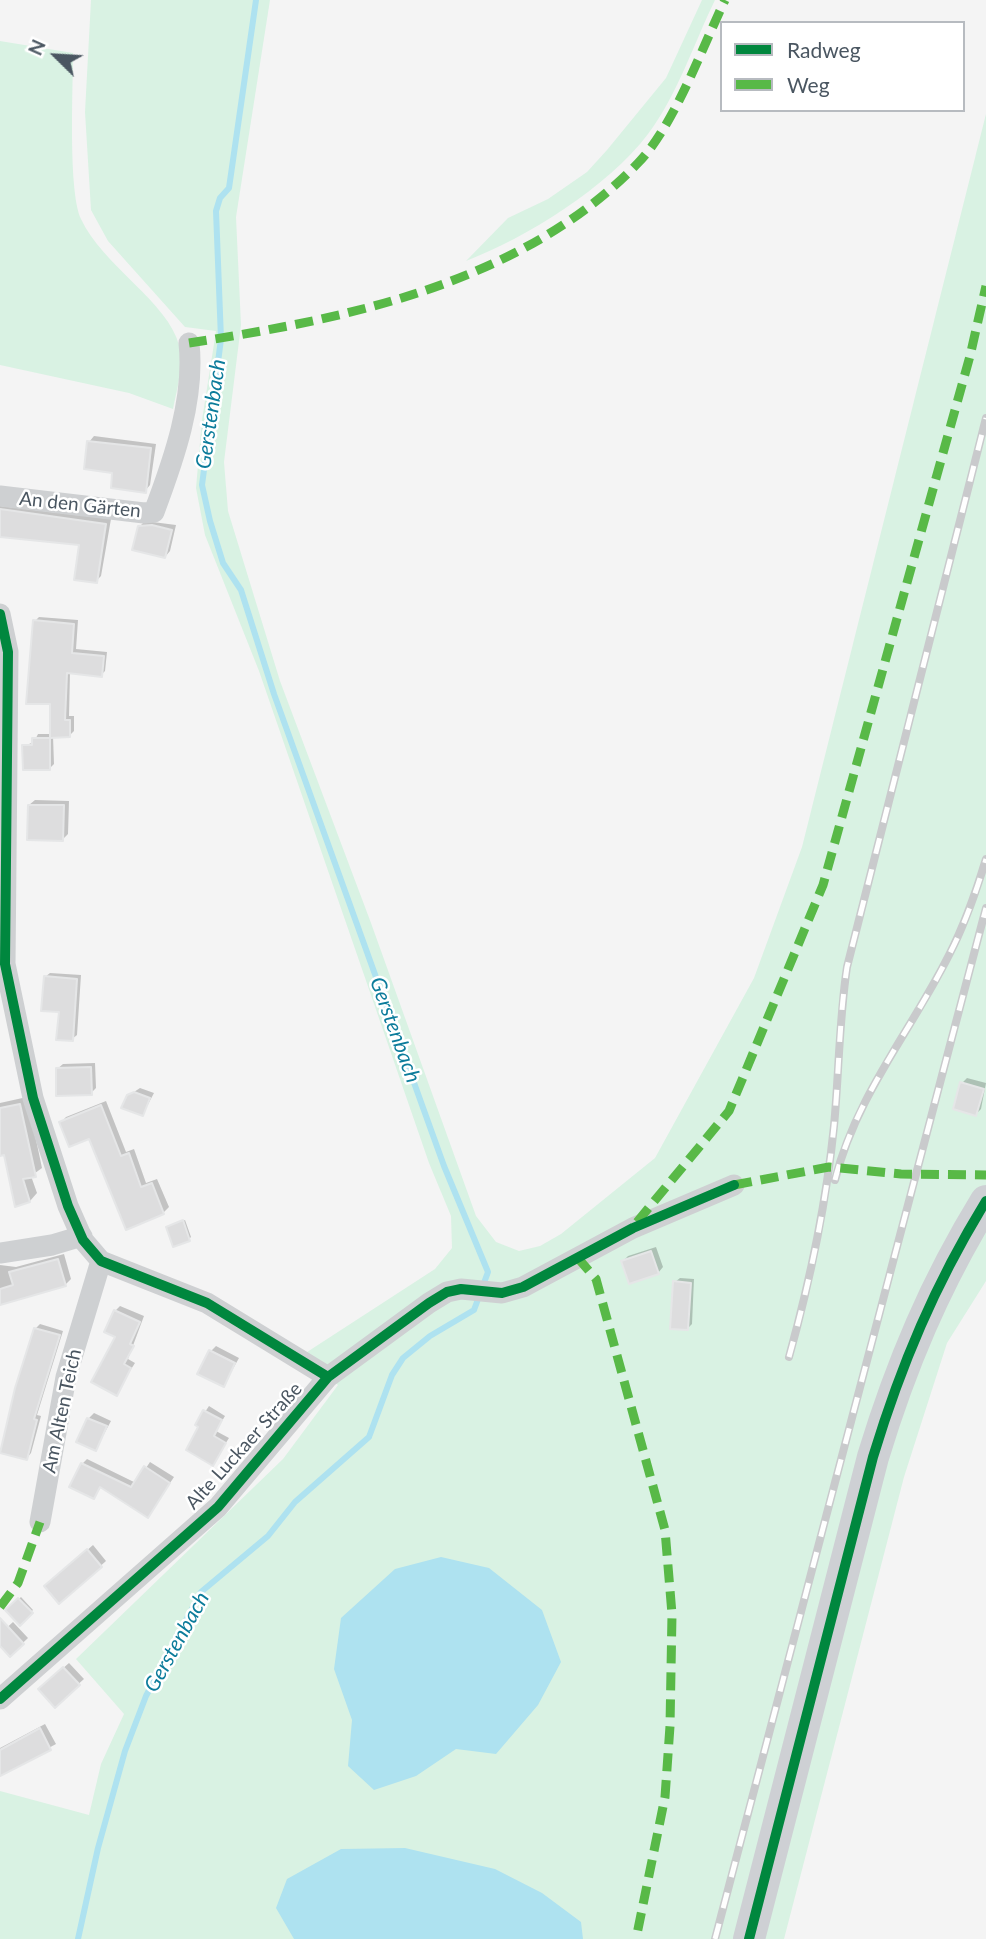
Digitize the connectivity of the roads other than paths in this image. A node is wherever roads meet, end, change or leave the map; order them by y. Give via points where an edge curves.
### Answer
1 (189, 343) dead end
2 (0, 496) edge
3 (0, 614) edge
4 (2, 964) edge
5 (734, 1185) dead end
6 (986, 1201) edge
7 (82, 1236) junction
8 (0, 1253) edge
9 (101, 1261) junction
10 (328, 1377) junction
11 (40, 1522) dead end
12 (0, 1699) edge
13 (749, 1939) edge

1 - 2 street, An den Gärten via 192,374 176,451 155,512
3 - 4 street via 8,652
4 - 7 street via 33,1098
5 - 10 street, Alte Luckaer Straße via 632,1228 523,1287 502,1293 447,1292
6 - 13 street via 920,1321 892,1395
7 - 8 street
7 - 9 street
9 - 10 street via 207,1303
9 - 11 street, Am Alten Teich via 66,1377
10 - 12 street, Alte Luckaer Straße via 218,1507

